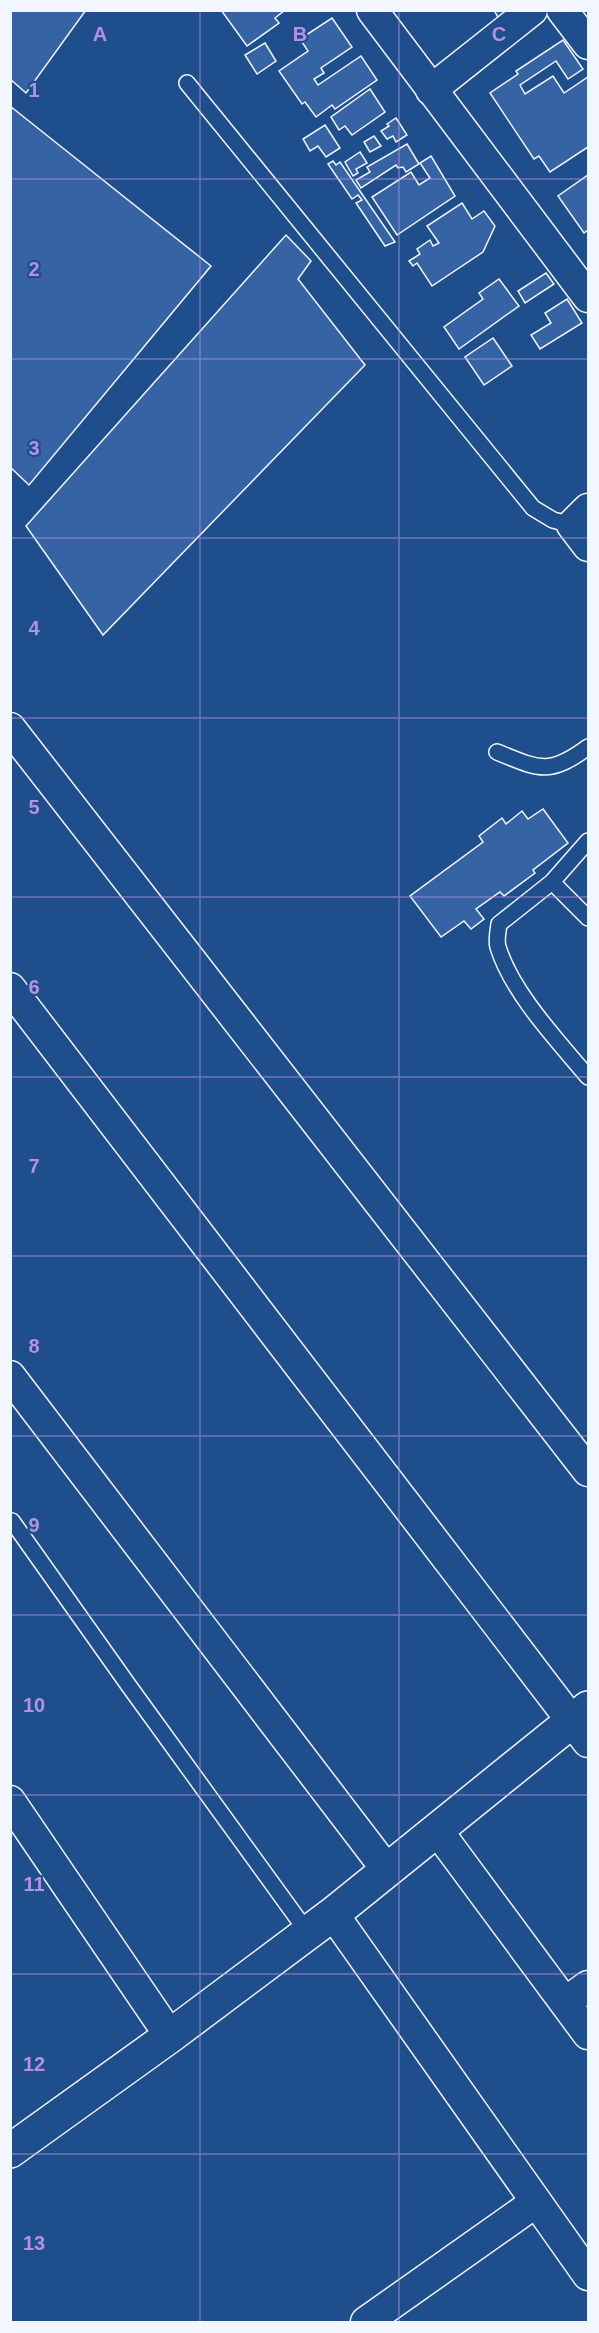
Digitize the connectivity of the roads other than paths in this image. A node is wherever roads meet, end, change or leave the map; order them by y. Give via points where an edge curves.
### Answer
1 (372, 10) edge
2 (532, 10) edge
3 (562, 10) edge
4 (588, 44) edge
5 (187, 83) dead end
6 (431, 90) junction
7 (588, 297) edge
8 (583, 526) edge
9 (10, 728) edge
10 (588, 747) edge
11 (497, 752) dead end
12 (588, 841) edge
13 (552, 882) junction
14 (588, 918) edge
15 (10, 988) edge
16 (588, 1077) edge
17 (10, 1376) edge
18 (588, 1471) edge
19 (12, 1521) dead end
20 (583, 1723) edge
21 (10, 1801) edge
22 (437, 1830) junction
23 (387, 1870) junction
24 (321, 1923) junction
25 (577, 1994) edge
26 (588, 2034) edge
27 (170, 2036) junction
28 (10, 2151) edge
29 (536, 2202) junction
30 (588, 2275) edge
31 (366, 2322) edge

1 - 6 street
2 - 6 street
3 - 4 street
5 - 8 lane via 533,508 553,520
6 - 7 street
9 - 18 street
10 - 11 lane via 569,761 540,769
12 - 13 lane
13 - 14 lane
13 - 16 lane via 499,924 497,946 534,1011
15 - 20 street
17 - 23 street
19 - 24 lane via 123,1678
20 - 22 street
21 - 27 street
22 - 23 street
22 - 25 street
23 - 24 street
24 - 27 street
24 - 29 street
25 - 26 street
27 - 28 street
29 - 30 street
29 - 31 street

